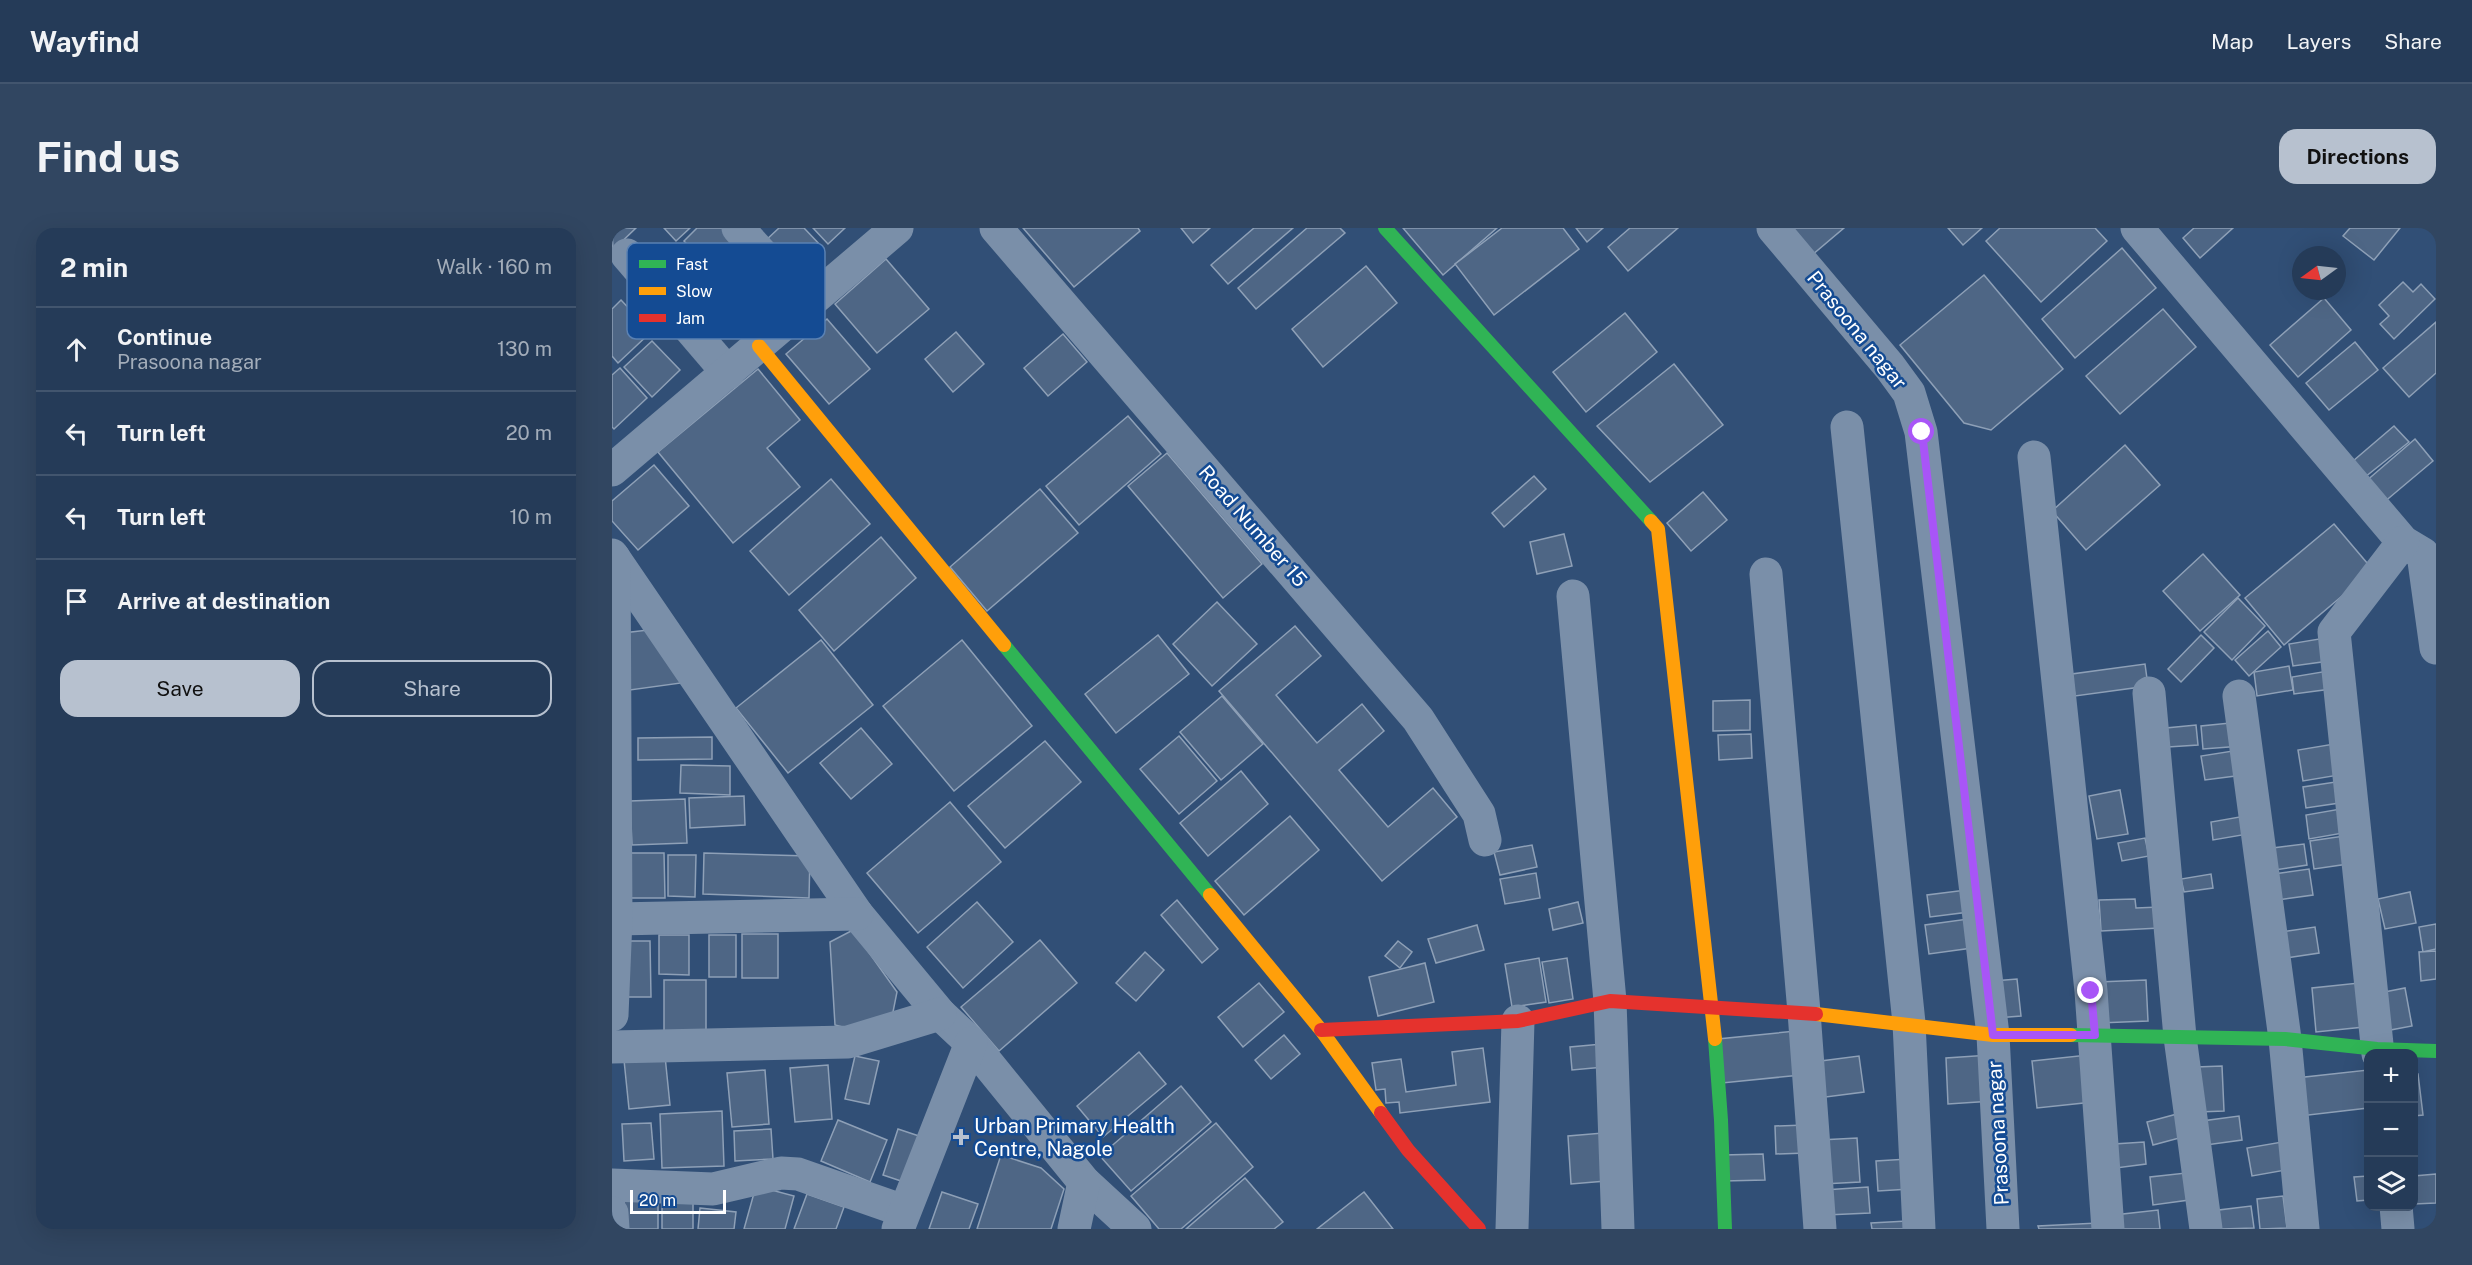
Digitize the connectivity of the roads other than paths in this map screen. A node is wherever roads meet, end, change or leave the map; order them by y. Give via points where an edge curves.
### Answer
1 (738, 228) edge
2 (897, 228) edge
3 (996, 228) edge
4 (1385, 228) edge
5 (1773, 228) edge
6 (2137, 228) edge
7 (752, 243) edge
8 (825, 289) edge
9 (699, 339) edge
10 (767, 339) edge
11 (759, 346) junction
12 (728, 373) junction
13 (1848, 427) dead end
14 (2034, 457) dead end
15 (612, 470) edge
16 (2403, 542) junction
17 (613, 557) edge
18 (1766, 574) dead end
19 (1573, 596) dead end
20 (2436, 648) edge
21 (2149, 693) dead end
22 (2239, 696) dead end
23 (1485, 840) dead end
24 (857, 914) junction
25 (616, 919) junction
26 (1610, 1001) junction
27 (1712, 1006) junction
28 (1804, 1012) junction
29 (940, 1014) junction
30 (612, 1015) edge
31 (1518, 1021) junction
32 (1909, 1023) junction
33 (1321, 1030) junction
34 (1993, 1035) junction
35 (2095, 1035) junction
36 (2180, 1038) junction
37 (2285, 1039) junction
38 (971, 1042) junction
39 (612, 1047) edge
40 (2364, 1049) edge
41 (2378, 1049) edge
42 (2418, 1051) edge
43 (2436, 1051) edge
44 (1084, 1182) junction
45 (612, 1185) edge
46 (2396, 1211) edge
47 (612, 1213) edge
48 (901, 1220) edge
49 (613, 1229) edge
50 (1074, 1229) edge
51 (1135, 1229) edge
52 (1479, 1229) edge
53 (1512, 1229) edge
54 (1618, 1229) edge
55 (1725, 1229) edge
56 (1820, 1229) edge
57 (1919, 1229) edge
58 (2003, 1229) edge
59 (2108, 1229) edge
60 (2206, 1229) edge
61 (2304, 1229) edge
62 (2398, 1229) edge

1 - 7 street
2 - 8 street
3 - 23 street, Road Number 15 via 1418,719 1479,814
4 - 27 street via 1658,529
5 - 34 street, Prasoona nagar via 1890,367 1917,412 1928,470
6 - 16 street
9 - 12 street
10 - 11 street
11 - 12 street
11 - 33 street
12 - 15 street
13 - 32 street
14 - 35 street
16 - 20 street via 2423,554
16 - 41 street via 2334,632
17 - 24 street
17 - 25 street
18 - 28 street
19 - 26 street
21 - 36 street
22 - 37 street
24 - 25 street
24 - 29 street
25 - 30 street
26 - 27 street
26 - 31 street
26 - 54 street
27 - 28 street
27 - 55 street
28 - 32 street
28 - 56 street
29 - 38 street
29 - 39 street via 848,1042
31 - 33 street
31 - 53 street
32 - 34 street
32 - 57 street
33 - 52 street via 1408,1150
34 - 35 street
34 - 58 street, Prasoona nagar
35 - 36 street
35 - 59 street
36 - 37 street
36 - 60 street
37 - 40 street
37 - 61 street
38 - 44 street
38 - 48 street
42 - 43 street
44 - 50 street
44 - 51 street
45 - 48 street via 713,1189 781,1173 798,1174
46 - 62 street
47 - 49 street

